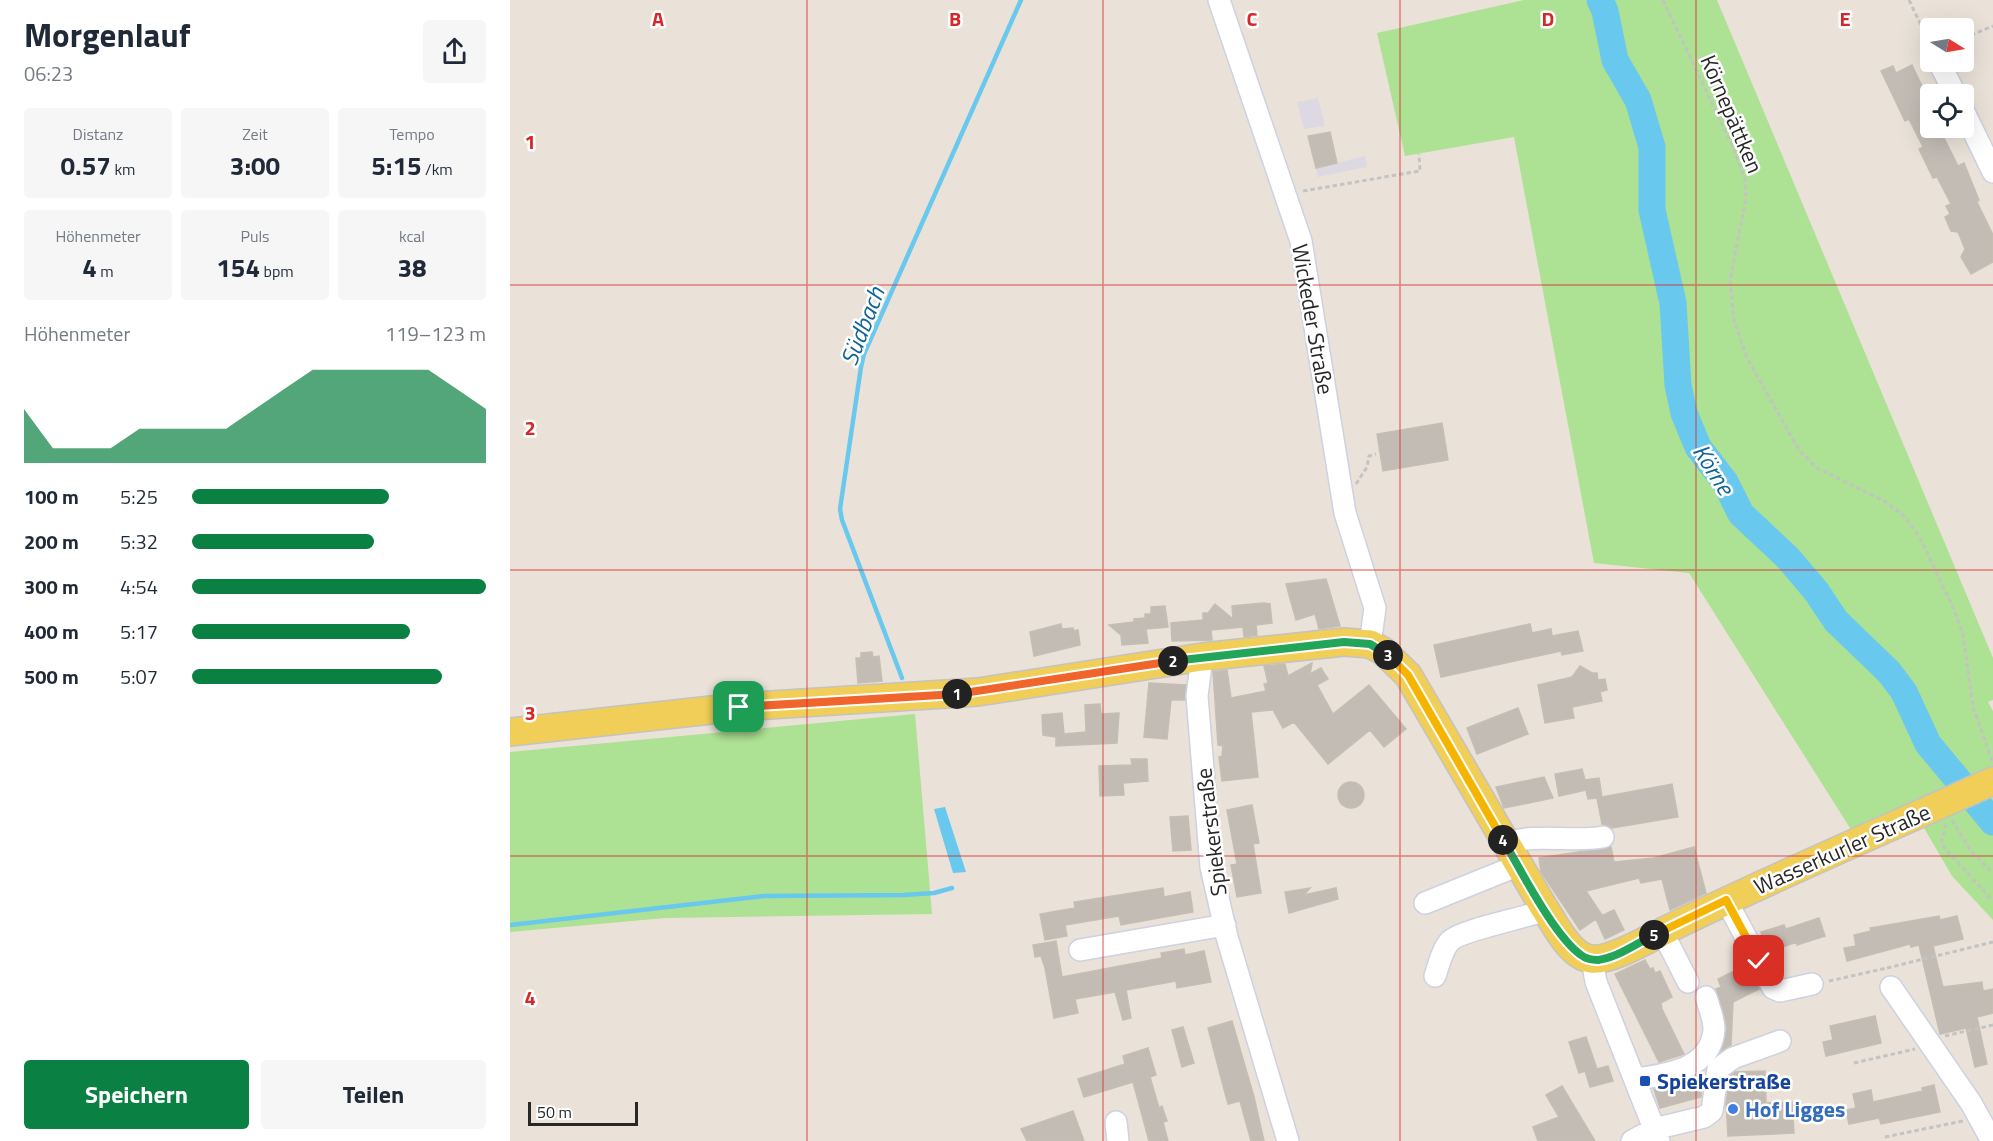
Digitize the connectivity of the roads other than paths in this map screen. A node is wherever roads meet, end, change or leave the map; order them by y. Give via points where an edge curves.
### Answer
1 (1220, 0) edge
2 (1974, 133) edge
3 (1993, 172) edge
4 (1370, 644) junction
5 (1202, 657) junction
6 (510, 732) edge
7 (1993, 781) edge
8 (1603, 837) dead end
9 (1512, 855) junction
10 (1726, 900) junction
11 (1425, 903) dead end
12 (1545, 910) junction
13 (1225, 926) junction
14 (1662, 932) junction
15 (1080, 950) dead end
16 (1592, 959) junction
17 (1435, 976) dead end
18 (1889, 978) road end
19 (1688, 982) dead end
20 (1812, 984) road end
21 (1706, 998) dead end
22 (1780, 1041) dead end
23 (1635, 1079) junction
24 (1657, 1135) edge
25 (1288, 1141) edge
26 (1632, 1141) edge
27 (1992, 1141) edge

1 - 4 street, Wickeder Straße via 1301,241 1341,491 1351,537 1375,608
2 - 3 street
4 - 5 main road via 1334,643
4 - 9 main road via 1408,675
5 - 6 main road via 978,692 739,707
5 - 13 street, Spiekerstraße via 1197,696 1210,852
7 - 10 main road, Wasserkurler Straße via 1950,807
8 - 9 street via 1582,841 1520,838
9 - 11 street
9 - 12 main road
10 - 14 main road, Wasserkurler Straße
10 - 20 street via 1773,988 1780,991
12 - 16 main road via 1580,955
12 - 17 street via 1461,933 1450,941
13 - 15 street
13 - 25 street, Spiekerstraße
14 - 16 main road, Wasserkurler Straße via 1606,958
14 - 19 street
16 - 23 street via 1596,982
18 - 27 street
21 - 23 street via 1714,1027 1709,1051 1684,1068
22 - 24 street via 1732,1058 1718,1069 1712,1111
23 - 24 street
24 - 26 street

